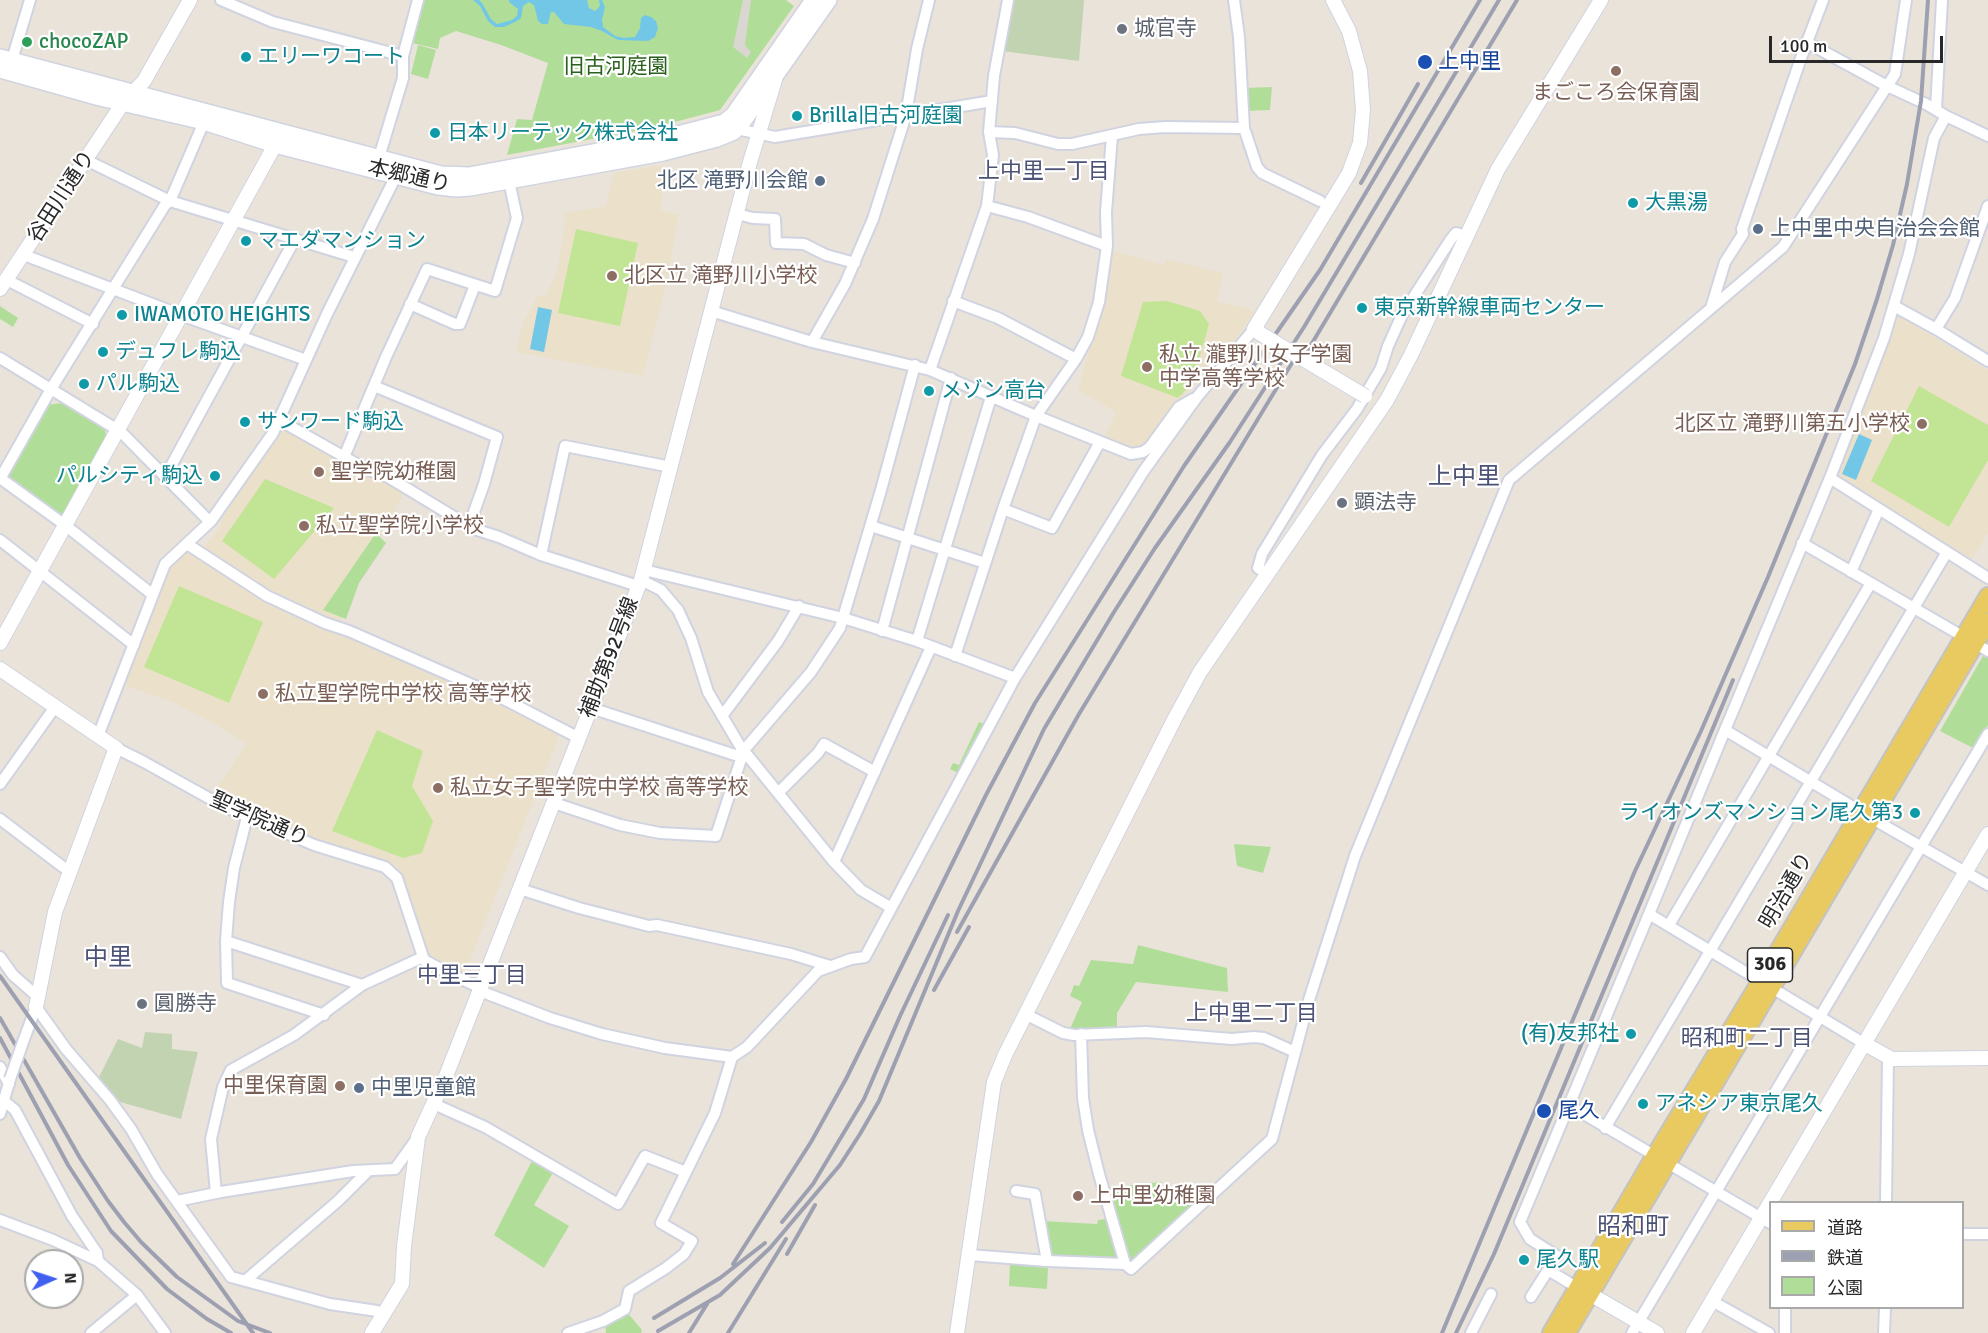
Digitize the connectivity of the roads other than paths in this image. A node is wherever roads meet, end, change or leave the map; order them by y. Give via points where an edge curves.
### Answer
1 (30, 0) edge
2 (190, 0) edge
3 (220, 0) edge
4 (418, 0) edge
5 (813, 0) edge
6 (830, 0) edge
7 (929, 0) edge
8 (1008, 0) edge
9 (1234, 0) edge
10 (1334, 0) edge
11 (1601, 0) edge
12 (1823, 0) edge
13 (1906, 0) edge
14 (1942, 0) edge
15 (1806, 42) junction
16 (403, 56) junction
17 (4, 62) edge
18 (777, 75) junction
19 (757, 81) junction
20 (1887, 86) junction
21 (135, 92) junction
22 (992, 101) junction
23 (123, 103) junction
24 (754, 108) junction
25 (1941, 112) junction
26 (906, 115) junction
27 (204, 122) junction
28 (705, 127) junction
29 (1244, 128) junction
30 (749, 132) junction
31 (989, 132) junction
32 (1112, 136) junction
33 (1988, 136) edge
34 (275, 145) junction
35 (86, 160) junction
36 (386, 166) junction
37 (509, 181) junction
38 (170, 201) junction
39 (1320, 201) dead end
40 (987, 206) junction
41 (1988, 206) edge
42 (737, 214) junction
43 (233, 221) junction
44 (1467, 236) junction
45 (295, 239) junction
46 (1107, 246) junction
47 (24, 255) junction
48 (354, 257) junction
49 (855, 263) junction
50 (3, 282) edge
51 (475, 285) junction
52 (114, 290) junction
53 (953, 301) junction
54 (410, 304) junction
55 (1894, 306) junction
56 (1711, 309) junction
57 (711, 311) junction
58 (181, 315) junction
59 (93, 324) junction
60 (1936, 329) junction
61 (1258, 331) junction
62 (242, 337) junction
63 (812, 342) junction
64 (0, 358) edge
65 (1076, 359) junction
66 (306, 360) junction
67 (1988, 361) edge
68 (915, 365) junction
69 (930, 370) junction
70 (951, 378) junction
71 (374, 386) junction
72 (51, 389) junction
73 (1365, 396) junction
74 (991, 397) junction
75 (1197, 397) junction
76 (1036, 416) junction
77 (279, 420) junction
78 (118, 430) junction
79 (1100, 442) junction
80 (344, 457) junction
81 (671, 467) junction
82 (165, 477) junction
83 (0, 478) edge
84 (1830, 478) junction
85 (1003, 509) junction
86 (1879, 509) junction
87 (210, 522) junction
88 (65, 525) junction
89 (469, 526) junction
90 (871, 526) junction
91 (908, 538) junction
92 (0, 540) edge
93 (1802, 543) junction
94 (187, 544) junction
95 (946, 550) junction
96 (1947, 552) junction
97 (541, 555) junction
98 (985, 563) junction
99 (39, 572) junction
100 (1851, 572) junction
101 (1266, 573) junction
102 (1988, 578) edge
103 (641, 579) junction
104 (1871, 583) junction
105 (153, 595) junction
106 (1988, 596) edge
107 (799, 606) junction
108 (1915, 607) junction
109 (843, 618) junction
110 (1988, 622) edge
111 (882, 631) junction
112 (917, 642) junction
113 (0, 643) edge
114 (1975, 644) edge
115 (134, 645) junction
116 (931, 647) junction
117 (955, 656) junction
118 (0, 669) edge
119 (1015, 678) junction
120 (55, 707) junction
121 (591, 708) junction
122 (722, 716) junction
123 (1725, 730) junction
124 (1988, 734) edge
125 (98, 736) junction
126 (579, 738) junction
127 (116, 748) junction
128 (745, 755) junction
129 (1768, 755) junction
130 (874, 771) junction
131 (2, 777) edge
132 (1812, 782) junction
133 (778, 793) junction
134 (554, 802) junction
135 (1866, 815) junction
136 (248, 817) junction
137 (0, 819) edge
138 (1988, 834) edge
139 (1921, 846) junction
140 (834, 862) junction
141 (70, 870) junction
142 (1964, 872) junction
143 (1988, 885) edge
144 (520, 889) junction
145 (890, 907) junction
146 (1649, 914) junction
147 (1669, 925) junction
148 (226, 941) junction
149 (1711, 951) junction
150 (0, 957) edge
151 (423, 957) junction
152 (830, 966) junction
153 (362, 985) junction
154 (1765, 985) junction
155 (480, 989) junction
156 (37, 1002) junction
157 (324, 1015) junction
158 (1027, 1015) junction
159 (1820, 1017) junction
160 (1081, 1034) junction
161 (1865, 1044) junction
162 (1295, 1052) junction
163 (732, 1057) junction
164 (1888, 1058) junction
165 (1988, 1058) edge
166 (0, 1067) edge
167 (10, 1082) junction
168 (4, 1101) junction
169 (434, 1104) junction
170 (1570, 1106) junction
171 (0, 1114) edge
172 (1605, 1128) junction
173 (418, 1137) junction
174 (1660, 1160) junction
175 (414, 1168) junction
176 (395, 1169) junction
177 (368, 1171) junction
178 (686, 1172) junction
179 (1016, 1191) dead end
180 (1715, 1192) junction
181 (216, 1193) junction
182 (177, 1201) junction
183 (1777, 1201) edge
184 (1886, 1201) edge
185 (0, 1220) edge
186 (1766, 1220) edge
187 (1964, 1234) edge
188 (1988, 1234) edge
189 (969, 1255) junction
190 (98, 1261) junction
191 (1047, 1261) junction
192 (1125, 1264) junction
193 (1548, 1270) junction
194 (246, 1280) junction
195 (1584, 1291) junction
196 (1491, 1294) dead end
197 (137, 1295) junction
198 (1531, 1297) dead end
199 (1712, 1301) junction
200 (1785, 1309) edge
201 (1885, 1309) edge
202 (384, 1314) junction
203 (1636, 1328) edge
204 (92, 1333) edge
205 (165, 1333) edge
206 (372, 1333) edge
207 (568, 1333) edge
208 (957, 1333) edge
209 (1471, 1333) edge
210 (1551, 1333) edge
211 (1567, 1333) edge
212 (1657, 1333) edge
213 (1693, 1333) edge
214 (1769, 1333) edge
215 (1785, 1333) edge
216 (1884, 1333) edge

1 - 17 street
2 - 21 street, 谷田川通り
3 - 16 street via 273,22
4 - 16 street
5 - 19 main road, 本郷通り
6 - 18 main road, 本郷通り
7 - 26 street
8 - 22 street
9 - 29 street
10 - 61 street via 1360,70 1360,142 1349,172
11 - 44 street via 1498,170
12 - 15 street
13 - 20 street via 1895,74
14 - 25 street
15 - 20 street
15 - 56 street via 1743,234 1725,262
16 - 36 street via 403,78
17 - 21 main road, 本郷通り
17 - 23 main road, 本郷通り
18 - 24 main road, 本郷通り
18 - 30 street, 補助第92号線
19 - 24 street
19 - 28 main road, 本郷通り via 729,119
20 - 25 street
20 - 56 street via 1783,247
21 - 23 street, 谷田川通り
21 - 36 main road, 本郷通り
22 - 26 street
22 - 31 street
23 - 27 main road, 本郷通り
23 - 35 street, 谷田川通り
24 - 30 main road, 本郷通り
25 - 33 street
25 - 55 street
26 - 30 street via 782,136
26 - 49 street
27 - 34 main road, 本郷通り
27 - 38 street
28 - 30 street
28 - 36 main road, 本郷通り via 651,141 468,175
29 - 32 street via 1165,127
29 - 39 street via 1262,173
30 - 37 main road, 本郷通り via 663,153
30 - 42 street, 補助第92号線 via 750,162
31 - 32 street via 1015,133 1058,144
31 - 40 street via 993,155
32 - 46 street
34 - 36 main road, 本郷通り
34 - 43 street
35 - 38 street
35 - 47 street, 谷田川通り
36 - 37 main road, 本郷通り via 438,187 457,189
36 - 48 street
37 - 51 street via 517,218 495,291
38 - 43 street
38 - 52 street
40 - 46 street
40 - 53 street
41 - 60 street via 1954,298
42 - 49 street via 775,219 776,243 804,244
42 - 57 street, 補助第92号線
43 - 45 street
43 - 58 street
44 - 73 street via 1458,233 1451,239 1402,315
44 - 101 street via 1387,400
45 - 48 street
45 - 62 street
46 - 65 street via 1099,302
47 - 50 street, 谷田川通り
47 - 52 street
48 - 66 street
49 - 63 street
50 - 59 street
51 - 54 street via 427,268
51 - 54 street via 460,324
52 - 58 street
52 - 59 street
53 - 65 street via 998,318
53 - 69 street
54 - 71 street
55 - 60 street
55 - 84 street
56 - 162 street via 1509,480 1355,856
57 - 63 street
57 - 81 street, 補助第92号線
58 - 62 street
58 - 78 street
59 - 72 street
60 - 67 street
61 - 73 street, bridge
61 - 75 street
62 - 66 street
62 - 82 street
63 - 68 street
64 - 72 street
65 - 76 street
66 - 77 street
68 - 69 street
68 - 90 street
69 - 70 street
70 - 74 street
70 - 91 street
71 - 80 street
71 - 89 street via 497,437
72 - 78 street
72 - 83 street
73 - 101 street via 1322,455 1262,554 1258,568
74 - 76 street
74 - 95 street
75 - 79 street via 1179,407 1143,452 1131,454
75 - 119 street via 1143,472
76 - 79 street
76 - 85 street
77 - 80 street
77 - 87 street
78 - 82 street
78 - 88 street
79 - 85 street via 1053,528
80 - 89 street via 388,477
81 - 97 street via 566,446
81 - 103 street, 補助第92号線
82 - 87 street
83 - 88 street
84 - 86 street
84 - 93 street
85 - 98 street
86 - 96 street
86 - 100 street
87 - 94 street
88 - 99 street
88 - 105 street
89 - 97 street
90 - 91 street
90 - 109 street
91 - 95 street
91 - 111 street
92 - 99 street
93 - 100 street
93 - 123 street
94 - 105 street via 165,564
94 - 126 street via 267,596 489,692
95 - 98 street
95 - 112 street
96 - 102 street
96 - 108 street
97 - 103 street
98 - 117 street
99 - 113 street
99 - 115 street
100 - 104 street
101 - 158 street via 1180,708
103 - 107 street
103 - 121 street, 補助第92号線
103 - 122 street via 661,590 678,610 708,692
104 - 108 street
104 - 129 street
105 - 115 street
106 - 114 main road, 明治通り / 306
107 - 109 street
107 - 122 street
108 - 114 street
108 - 132 street
109 - 111 street
109 - 128 street via 811,672
110 - 114 main road, 明治通り / 306
111 - 112 street
112 - 116 street
114 - 135 main road, 明治通り / 306
115 - 125 street
116 - 117 street
116 - 130 street
117 - 119 street
118 - 120 street, 聖学院通り
119 - 145 street
120 - 125 street, 聖学院通り
120 - 131 street
121 - 126 street, 補助第92号線
121 - 128 street
122 - 128 street
123 - 129 street
123 - 146 street
124 - 139 street
125 - 127 street, 聖学院通り
126 - 134 street, 補助第92号線
127 - 136 street, 聖学院通り
127 - 141 street
128 - 133 street
128 - 134 street via 716,836 660,833 620,825
129 - 132 street
129 - 147 street
130 - 133 street via 825,744
130 - 140 street
132 - 135 street
132 - 149 street
133 - 140 street
134 - 144 street, 補助第92号線
135 - 139 street
135 - 154 main road, 明治通り / 306
136 - 148 street via 234,868
136 - 151 street, 聖学院通り via 314,845 385,867 397,878
137 - 141 street
138 - 142 street
139 - 142 street
139 - 159 street
140 - 145 street via 861,890
141 - 156 street via 55,912
142 - 143 street
142 - 161 street
144 - 152 street via 649,926 781,951
144 - 155 street, 補助第92号線
145 - 152 street via 864,957
146 - 147 street
146 - 170 street
147 - 149 street
148 - 153 street
148 - 157 street via 227,983
149 - 154 street
149 - 172 street
150 - 156 street
151 - 153 street
151 - 155 street
152 - 163 street via 818,971 747,1047
153 - 157 street
154 - 159 street
154 - 174 main road, 明治通り / 306
155 - 163 street via 602,1034
155 - 169 street, 補助第92号線
156 - 167 street, bridge
156 - 182 street via 66,1049 125,1121
157 - 181 street via 231,1070 223,1087 212,1139
158 - 160 street via 1063,1033
158 - 189 street via 994,1082
159 - 161 street
159 - 180 street
160 - 162 street via 1146,1032 1232,1039 1254,1037
160 - 192 street via 1088,1130
161 - 164 street
161 - 183 street
162 - 192 street via 1272,1139 1131,1269
163 - 178 street via 715,1113
164 - 165 street
164 - 184 street
166 - 167 street
167 - 168 street
168 - 171 street
168 - 190 street via 15,1110
169 - 173 street, 補助第92号線
169 - 178 street via 485,1127 618,1204 645,1156
170 - 172 street
170 - 193 street via 1520,1222 1530,1239 1557,1256
172 - 174 street
173 - 175 street, 補助第92号線
173 - 176 street
174 - 180 street
174 - 195 main road, 明治通り / 306
175 - 176 street
175 - 202 street, 補助第92号線 via 402,1284
176 - 177 street
177 - 181 street
177 - 194 street
178 - 207 street via 661,1223 692,1241 684,1254 629,1291 625,1309
179 - 191 street via 1035,1194
180 - 186 street
180 - 203 street
181 - 182 street
182 - 194 street via 231,1277
185 - 190 street
186 - 199 street
187 - 188 street
189 - 191 street
189 - 208 street
190 - 197 street
191 - 192 street
193 - 195 street
193 - 198 street
194 - 202 street via 330,1304
195 - 203 street
195 - 210 main road, 明治通り / 306
195 - 211 main road, 明治通り / 306
196 - 209 street
197 - 204 street
197 - 205 street
199 - 213 street
199 - 214 street
200 - 215 street
201 - 216 street
202 - 206 street, 補助第92号線
203 - 212 street

